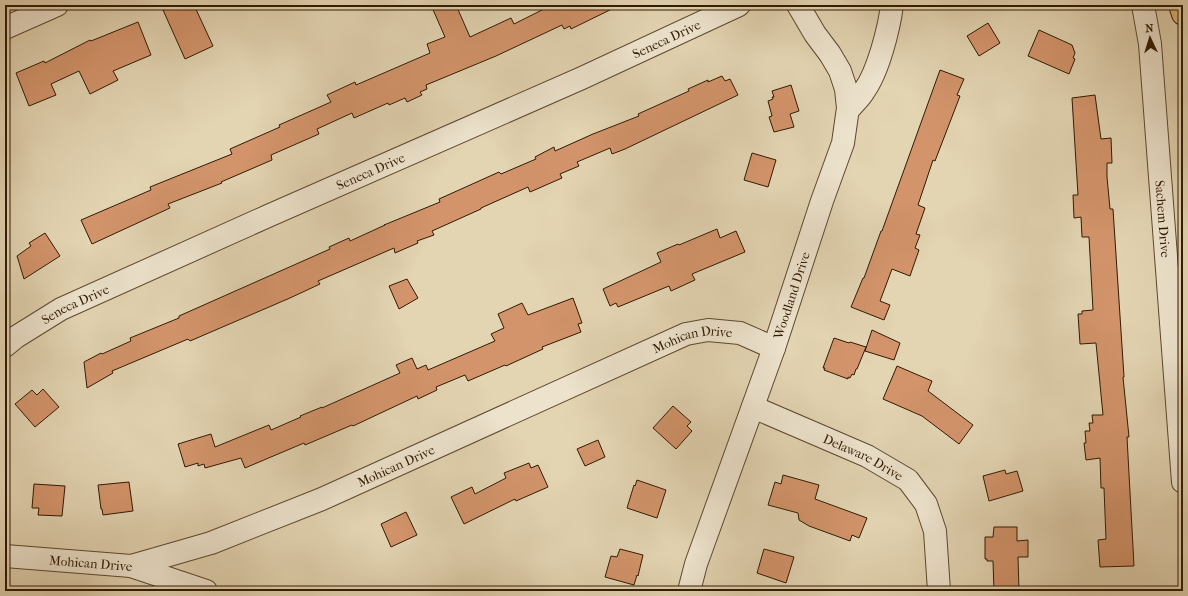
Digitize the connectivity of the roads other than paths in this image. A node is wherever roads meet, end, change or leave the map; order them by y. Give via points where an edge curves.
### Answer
1 (57, 5) edge
2 (740, 5) edge
3 (798, 5) edge
4 (892, 5) edge
5 (1143, 5) edge
6 (1181, 5) edge
7 (1183, 13) edge
8 (5, 28) edge
9 (848, 110) junction
10 (5, 346) edge
11 (774, 348) junction
12 (753, 407) junction
13 (1183, 482) edge
14 (5, 556) edge
15 (131, 566) junction
16 (206, 591) edge
17 (689, 591) edge
18 (939, 591) edge

1 - 8 street
2 - 10 street, Seneca Drive via 582,78 61,309
3 - 9 street, Woodland Drive via 840,71 846,89
4 - 9 street via 876,71 865,91
5 - 13 street, Sachem Drive via 1150,44
6 - 7 main road
9 - 11 street, Woodland Drive via 843,142
11 - 12 street, Woodland Drive
11 - 15 street, Mohican Drive via 740,332 708,330 686,334 322,499 211,544
12 - 17 street, Woodland Drive via 696,564
12 - 18 street, Delaware Drive via 867,456 908,480 926,504 935,531
14 - 15 street, Mohican Drive
15 - 16 street

